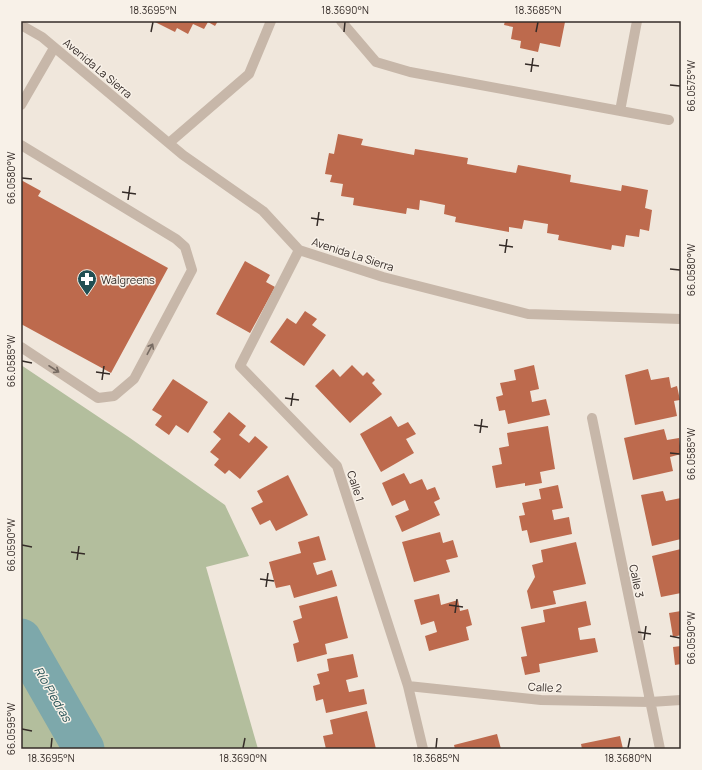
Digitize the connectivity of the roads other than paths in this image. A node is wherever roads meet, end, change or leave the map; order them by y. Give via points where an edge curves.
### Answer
1 (271, 21) edge
2 (341, 21) edge
3 (637, 21) edge
4 (21, 25) edge
5 (54, 48) junction
6 (21, 105) edge
7 (620, 111) junction
8 (669, 120) dead end
9 (169, 143) junction
10 (21, 145) edge
11 (299, 250) junction
12 (681, 319) edge
13 (21, 348) edge
14 (592, 418) dead end
15 (408, 686) junction
16 (681, 700) edge
17 (650, 702) junction
18 (424, 749) edge
19 (660, 749) edge

1 - 9 street via 249,74
2 - 7 street via 376,62 410,72
3 - 7 street
4 - 5 street, Avenida La Sierra via 42,37
5 - 6 street
5 - 9 street, Avenida La Sierra
7 - 8 street
9 - 11 street, Avenida La Sierra via 263,211
13 -> 10 street via 98,398 114,396 134,379 192,270 185,247 176,239
11 - 12 street, Avenida La Sierra via 383,277 528,314
11 - 15 street, Calle 1 via 240,366 337,466
14 - 17 street, Calle 3
15 - 17 street, Calle 2 via 541,700
15 - 18 street, Calle 1
16 - 17 street, Calle 2
17 - 19 street, Calle 3

